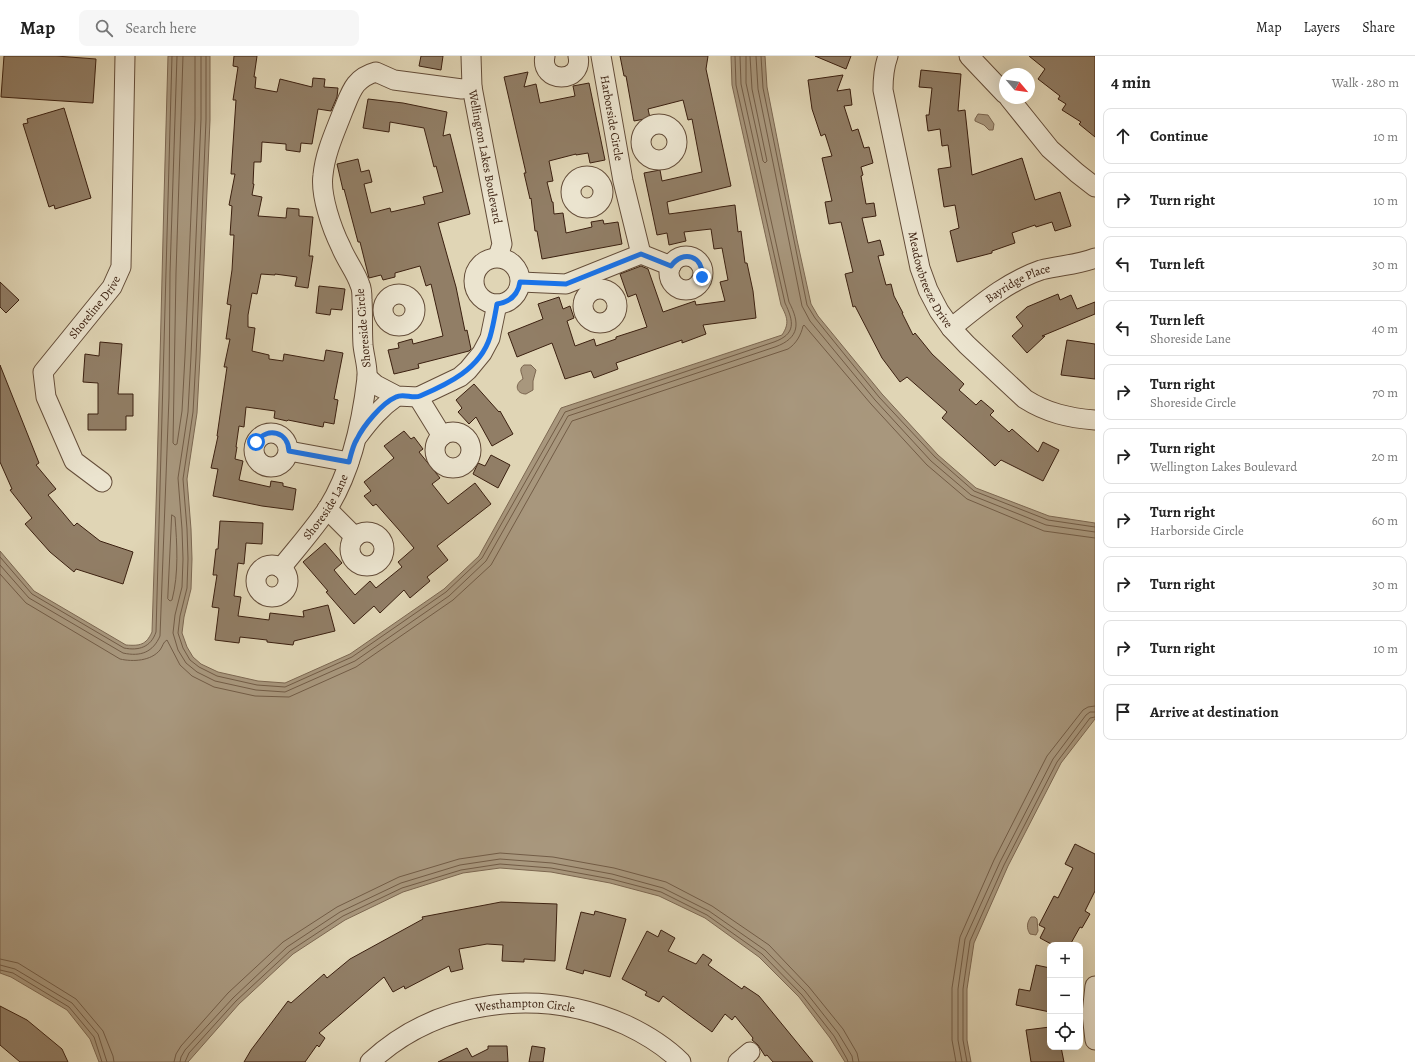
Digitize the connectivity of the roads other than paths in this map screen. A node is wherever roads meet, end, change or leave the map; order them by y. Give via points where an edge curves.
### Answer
1 (125, 56) edge
2 (471, 56) edge
3 (545, 56) edge
4 (888, 56) edge
5 (969, 56) edge
6 (578, 57) edge
7 (601, 57) edge
8 (472, 87) junction
9 (999, 88) edge
10 (1014, 104) edge
11 (642, 147) dead end
12 (618, 153) junction
13 (623, 181) junction
14 (603, 187) dead end
15 (1095, 187) edge
16 (641, 254) junction
17 (498, 257) junction
18 (1095, 258) edge
19 (671, 266) dead end
20 (520, 282) junction
21 (497, 304) junction
22 (383, 314) dead end
23 (364, 319) junction
24 (951, 328) junction
25 (367, 377) junction
26 (397, 396) junction
27 (418, 397) junction
28 (1095, 420) edge
29 (442, 436) dead end
30 (356, 439) junction
31 (289, 451) dead end
32 (349, 462) junction
33 (102, 482) dead end
34 (327, 509) junction
35 (355, 537) dead end
36 (281, 568) dead end
37 (1095, 986) edge
38 (1095, 1040) edge
39 (370, 1062) edge
40 (681, 1062) edge

1 - 33 street, Shoreline Drive via 121,267 112,288 43,372 46,397 74,461
2 - 8 street, Wellington Lakes Boulevard
3 - 6 street via 547,70 562,78 576,70
4 - 24 street, Meadowbreeze Drive via 884,68 883,90 920,268 928,290
5 - 9 street
6 - 7 street
7 - 12 street, Harborside Circle
8 - 17 street, Wellington Lakes Boulevard via 502,244
8 - 23 street, Shoreside Circle via 462,89 394,80 376,72 366,74 353,88 331,141 322,176 330,222 361,286
10 - 15 street via 1050,149
11 - 12 street
12 - 13 street, Harborside Circle
13 - 14 street
13 - 16 street, Harborside Circle
16 - 19 street
16 - 20 street via 590,283
17 - 20 street via 512,262 520,275
17 - 21 street via 490,258 478,267 473,281 478,295 483,300
18 - 24 street, Bayridge Place via 1041,270 1018,280
20 - 21 street via 519,289 510,300
21 - 27 street, Shoreside Circle via 490,338 468,370 460,377
22 - 23 street
23 - 25 street, Shoreside Circle via 363,345
24 - 28 street, Meadowbreeze Drive via 1016,391 1035,405 1056,414
25 - 26 street, Shoreside Circle
25 - 30 street, Shoreside Lane
26 - 27 street, Shoreside Circle
26 - 30 street, Shoreside Lane via 384,405
27 - 29 street
30 - 32 street, Shoreside Lane
31 - 32 street
32 - 34 street, Shoreside Lane
34 - 35 street
34 - 36 street, Shoreside Lane
37 - 38 street via 1092,1014
39 - 40 street, Westhampton Circle via 399,1040 455,1013 516,1002 578,1008 607,1017 645,1035

